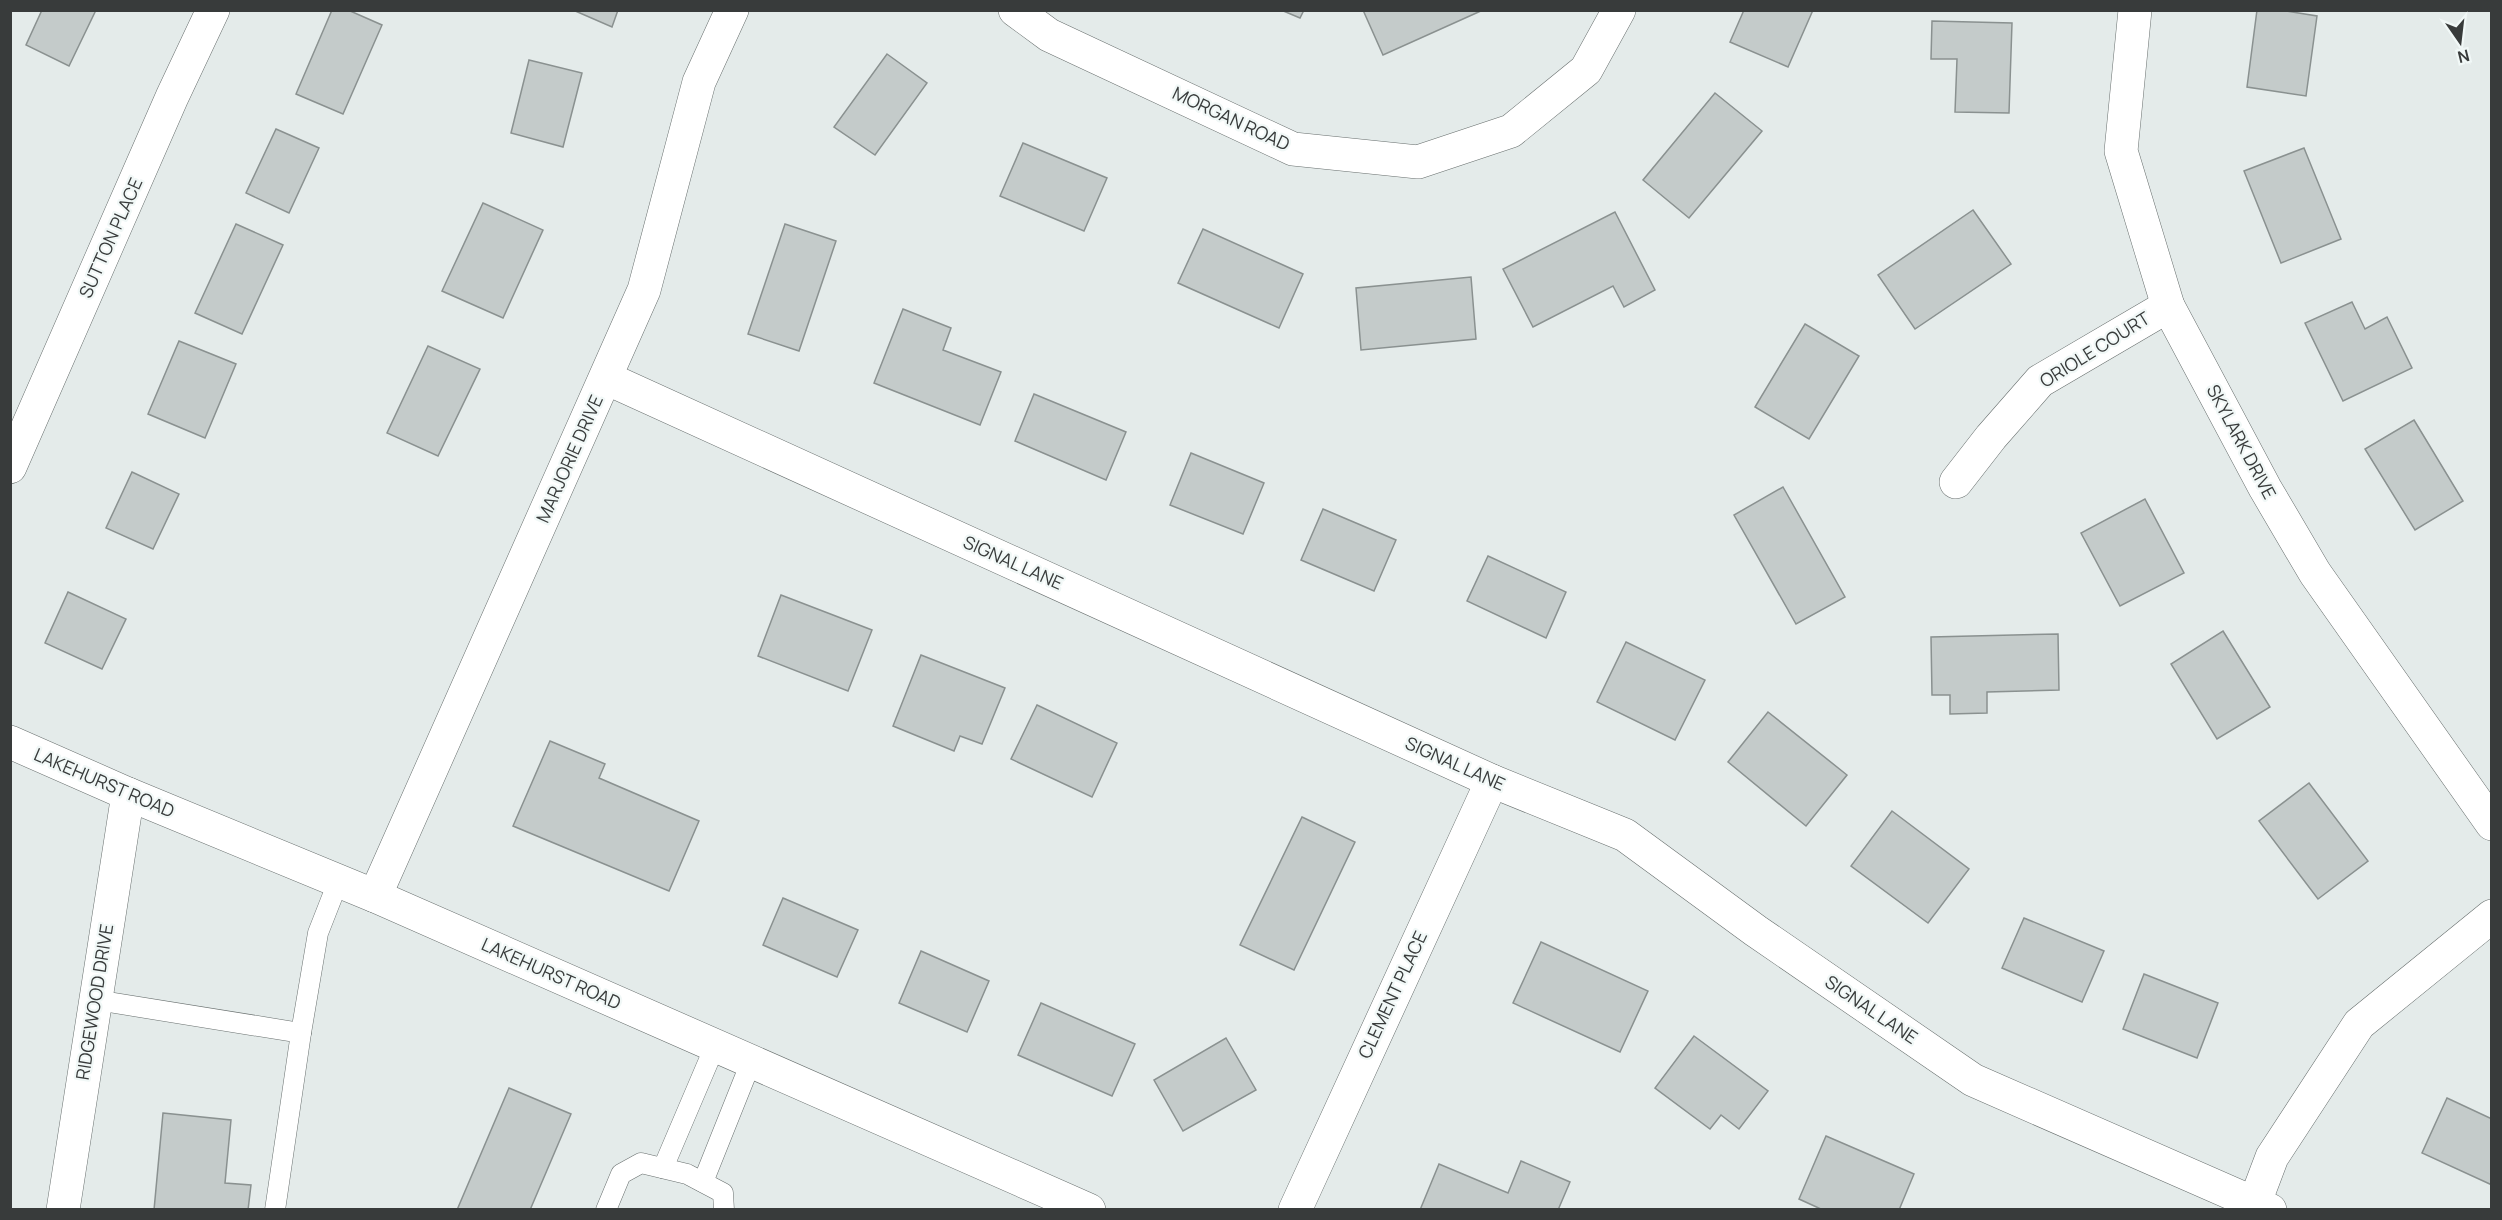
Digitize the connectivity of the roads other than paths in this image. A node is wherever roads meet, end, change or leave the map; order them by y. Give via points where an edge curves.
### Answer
1 (213, 10) edge
2 (732, 10) edge
3 (1016, 10) edge
4 (1619, 10) edge
5 (2135, 10) edge
6 (2168, 306) junction
7 (606, 378) junction
8 (10, 467) edge
9 (1956, 482) dead end
10 (10, 742) edge
11 (1492, 781) junction
12 (128, 794) junction
13 (2492, 824) edge
14 (338, 882) junction
15 (375, 896) junction
16 (2492, 916) edge
17 (96, 1000) junction
18 (301, 1033) junction
19 (715, 1046) junction
20 (751, 1062) junction
21 (663, 1168) junction
22 (703, 1182) junction
23 (2259, 1207) edge
24 (63, 1209) edge
25 (275, 1209) edge
26 (606, 1209) edge
27 (724, 1209) edge
28 (1089, 1209) edge
29 (1295, 1209) edge

1 - 8 street, SUTTON PLACE
2 - 7 street, MARJORIE DRIVE via 699,82 644,290
3 - 4 street, MORGAN ROAD via 1049,35 1293,149 1418,162 1511,131 1586,70
5 - 6 street, SKYLARK DRIVE via 2121,151
6 - 9 street, ORIOLE COURT via 2040,381
6 - 13 street, SKYLARK DRIVE via 2315,573
7 - 11 street, SIGNAL LANE
7 - 15 street, MARJORIE DRIVE
10 - 12 street, LAKEHURST ROAD
11 - 23 street, SIGNAL LANE via 1625,835 1756,931 1973,1080
11 - 29 street, CLEMENT PLACE
12 - 14 street, LAKEHURST ROAD
12 - 17 street, RIDGEWOOD DRIVE
14 - 15 street, LAKEHURST ROAD
14 - 18 lane via 318,933
15 - 19 street, LAKEHURST ROAD
16 - 23 street via 2359,1024 2272,1157
17 - 18 lane
17 - 24 street, RIDGEWOOD DRIVE
18 - 25 lane
19 - 20 street, LAKEHURST ROAD
19 - 21 lane
20 - 22 lane
20 - 28 street, LAKEHURST ROAD
21 - 22 lane
21 - 26 lane via 641,1163 621,1174
22 - 27 lane via 723,1193

